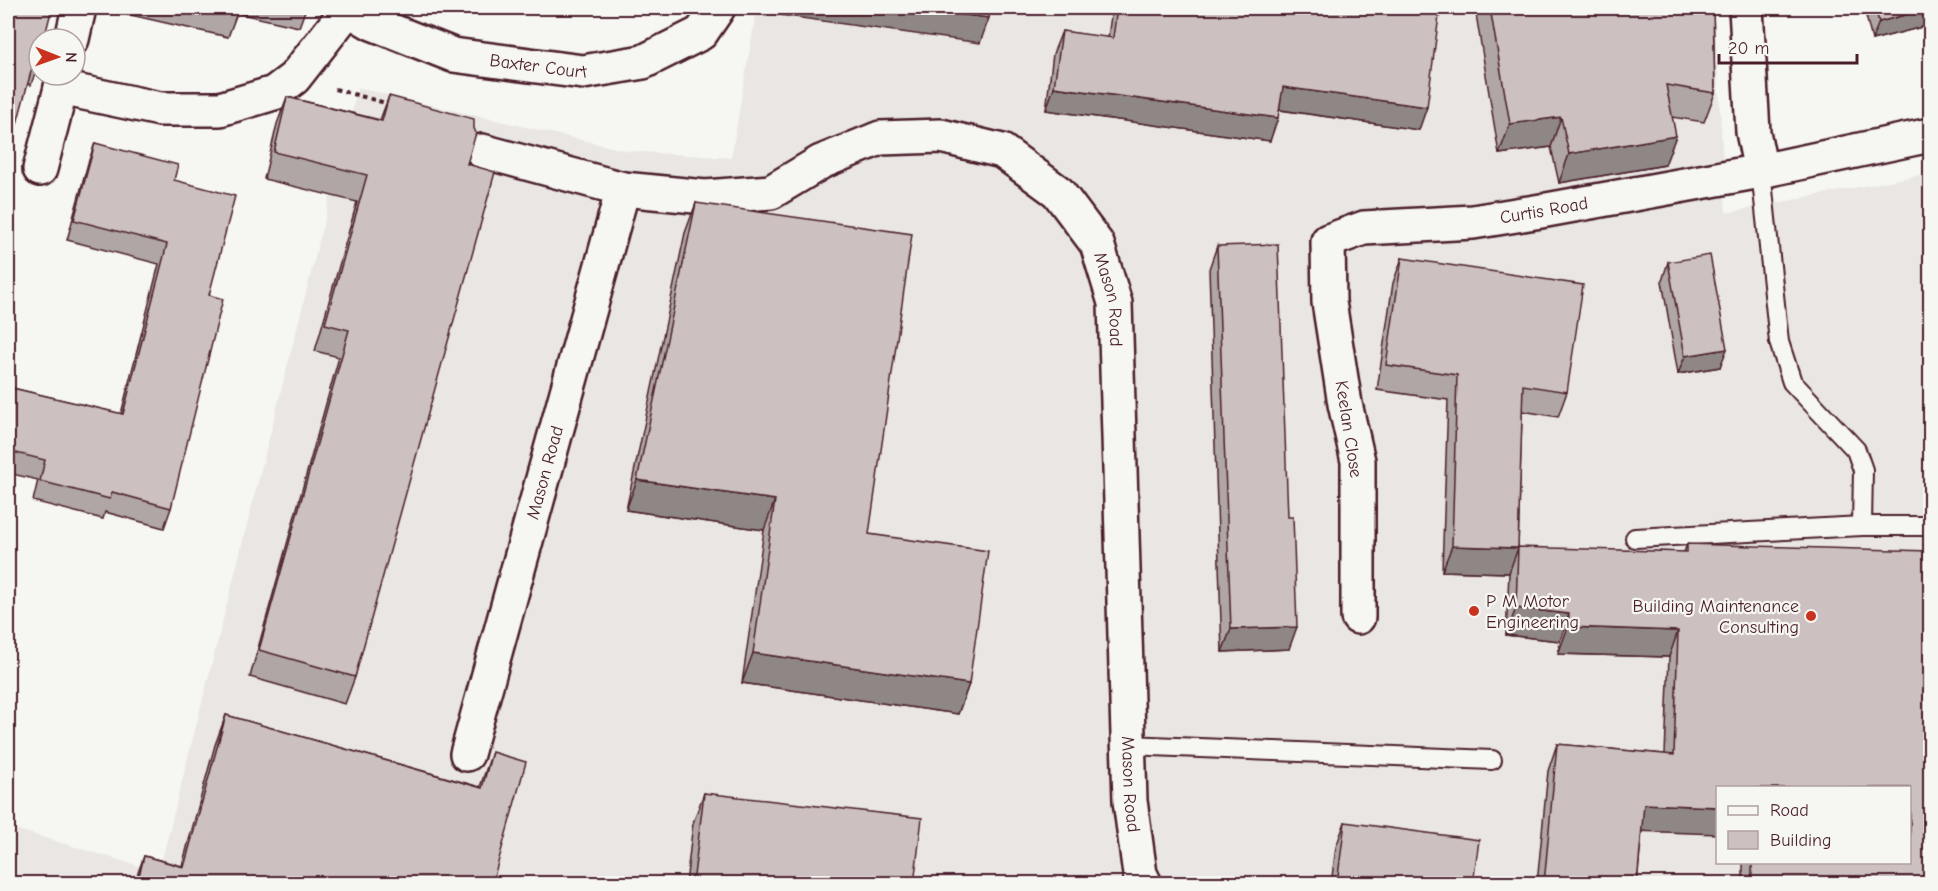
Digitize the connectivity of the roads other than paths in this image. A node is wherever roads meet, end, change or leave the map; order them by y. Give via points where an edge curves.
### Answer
1 (79, 8) edge
2 (349, 8) edge
3 (718, 8) edge
4 (1746, 8) edge
5 (75, 27) edge
6 (62, 87) edge
7 (81, 87) edge
8 (1930, 135) edge
9 (482, 151) dead end
10 (40, 169) dead end
11 (1761, 171) junction
12 (623, 189) junction
13 (1328, 241) joint
14 (1862, 526) junction
15 (1930, 526) edge
16 (1635, 538) dead end
17 (1358, 617) dead end
18 (1128, 744) junction
19 (467, 754) dead end
20 (1492, 760) dead end
21 (1145, 884) edge

1 - 5 street
2 - 3 street, Baxter Court via 372,22 453,55 583,72 643,62 701,33
2 - 7 street, Baxter Court via 294,78 274,93 220,109 160,109
4 - 11 street via 1753,132
6 - 10 street, Baxter Court
8 - 11 street, Curtis Road
9 - 12 street, Mason Road
11 - 13 street, Curtis Road via 1473,222 1364,228
11 - 14 lane via 1779,342 1792,382 1856,450 1863,470
12 - 18 street, Mason Road via 705,197 771,192 821,162 880,138 941,136 1002,151 1058,192 1097,243 1114,303
12 - 19 street, Mason Road
13 - 17 street, Keelan Close via 1329,302 1358,461
14 - 15 lane
14 - 16 lane
18 - 20 lane
18 - 21 street, Mason Road via 1130,801 1140,874

